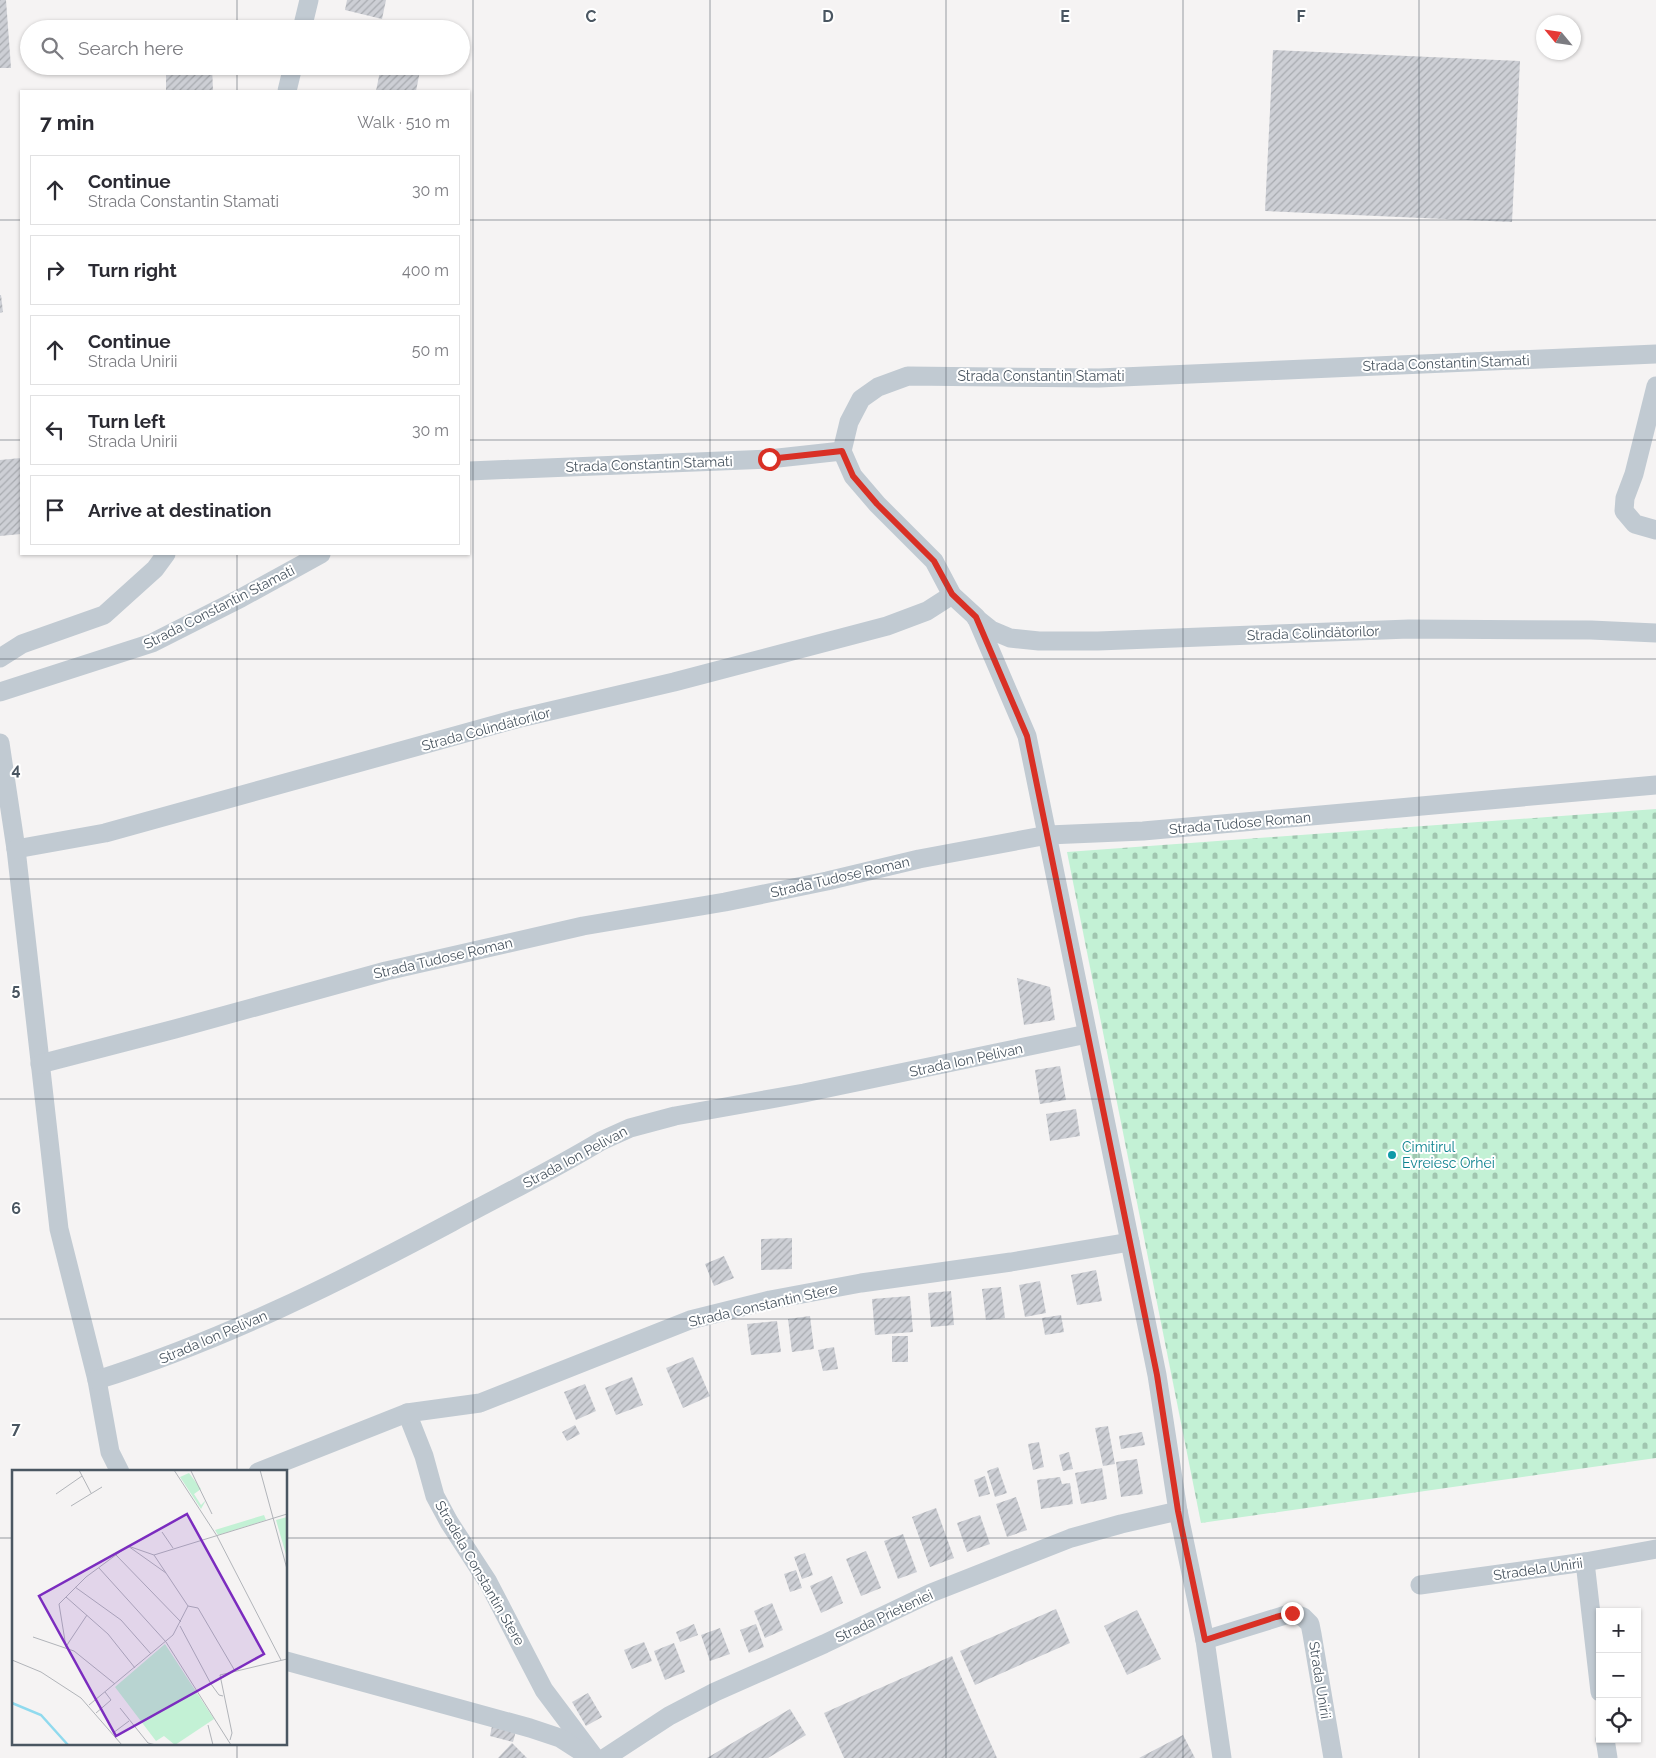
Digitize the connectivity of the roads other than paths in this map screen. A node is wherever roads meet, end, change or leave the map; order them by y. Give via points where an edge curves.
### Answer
1 (309, 0) edge
2 (304, 20) edge
3 (291, 75) edge
4 (287, 90) edge
5 (1656, 354) edge
6 (1656, 386) edge
7 (842, 451) junction
8 (470, 471) edge
9 (1656, 530) edge
10 (165, 555) edge
11 (319, 555) edge
12 (952, 594) junction
13 (976, 617) junction
14 (1656, 633) edge
15 (0, 658) edge
16 (0, 692) edge
17 (0, 743) edge
18 (1656, 784) edge
19 (1048, 835) junction
20 (16, 849) junction
21 (1087, 1034) junction
22 (40, 1064) junction
23 (1130, 1242) junction
24 (97, 1380) junction
25 (407, 1413) junction
26 (119, 1470) edge
27 (263, 1470) edge
28 (1178, 1511) junction
29 (1656, 1549) edge
30 (1585, 1562) junction
31 (1420, 1585) dead end
32 (1205, 1640) junction
33 (1596, 1657) edge
34 (288, 1662) edge
35 (1606, 1743) edge
36 (593, 1758) edge
37 (605, 1758) edge
38 (1222, 1758) edge
39 (1333, 1758) edge
40 (1608, 1758) edge

1 - 2 street
3 - 4 street
5 - 7 street, Strada Constantin Stamati via 1099,378 908,376 878,387 861,400 849,422
6 - 9 street via 1624,511 1635,524
7 - 8 street, Strada Constantin Stamati via 769,459
7 - 12 street, Strada Colindătorilor via 853,476 934,561
10 - 15 street via 104,615 22,644
11 - 16 street, Strada Constantin Stamati via 152,643
12 - 13 street, Strada Colindătorilor
12 - 20 street, Strada Colindătorilor via 927,611 887,626 674,682 516,719 105,833
13 - 14 street, Strada Colindătorilor via 991,630 1010,638 1039,641 1409,629
13 - 19 street via 1027,736
17 - 20 street
18 - 19 street, Strada Tudose Roman via 1152,830
19 - 21 street
19 - 22 street, Strada Tudose Roman via 919,859 725,902 584,926 386,971
20 - 22 street
21 - 23 street
21 - 24 street, Strada Ion Pelivan via 804,1093 675,1116 630,1128 374,1263 235,1328 150,1363
22 - 24 street via 59,1229
23 - 25 street, Strada Constantin Stere via 770,1300 690,1320 480,1403
23 - 28 street via 1157,1375
24 - 26 street via 110,1452
25 - 27 street
25 - 36 street, Stradela Constantin Stere via 435,1496 449,1522 488,1582 544,1690
28 - 32 street
28 - 37 street, Strada Prieteniei via 1071,1538 931,1593 715,1692 669,1716
29 - 30 street, Stradela Unirii
30 - 31 street, Stradela Unirii
30 - 33 street
32 - 38 street
32 - 39 street, Strada Unirii via 1292,1613 1304,1617 1310,1624
34 - 36 street, Stradela Constantin Stere via 530,1728 560,1738
35 - 40 street

